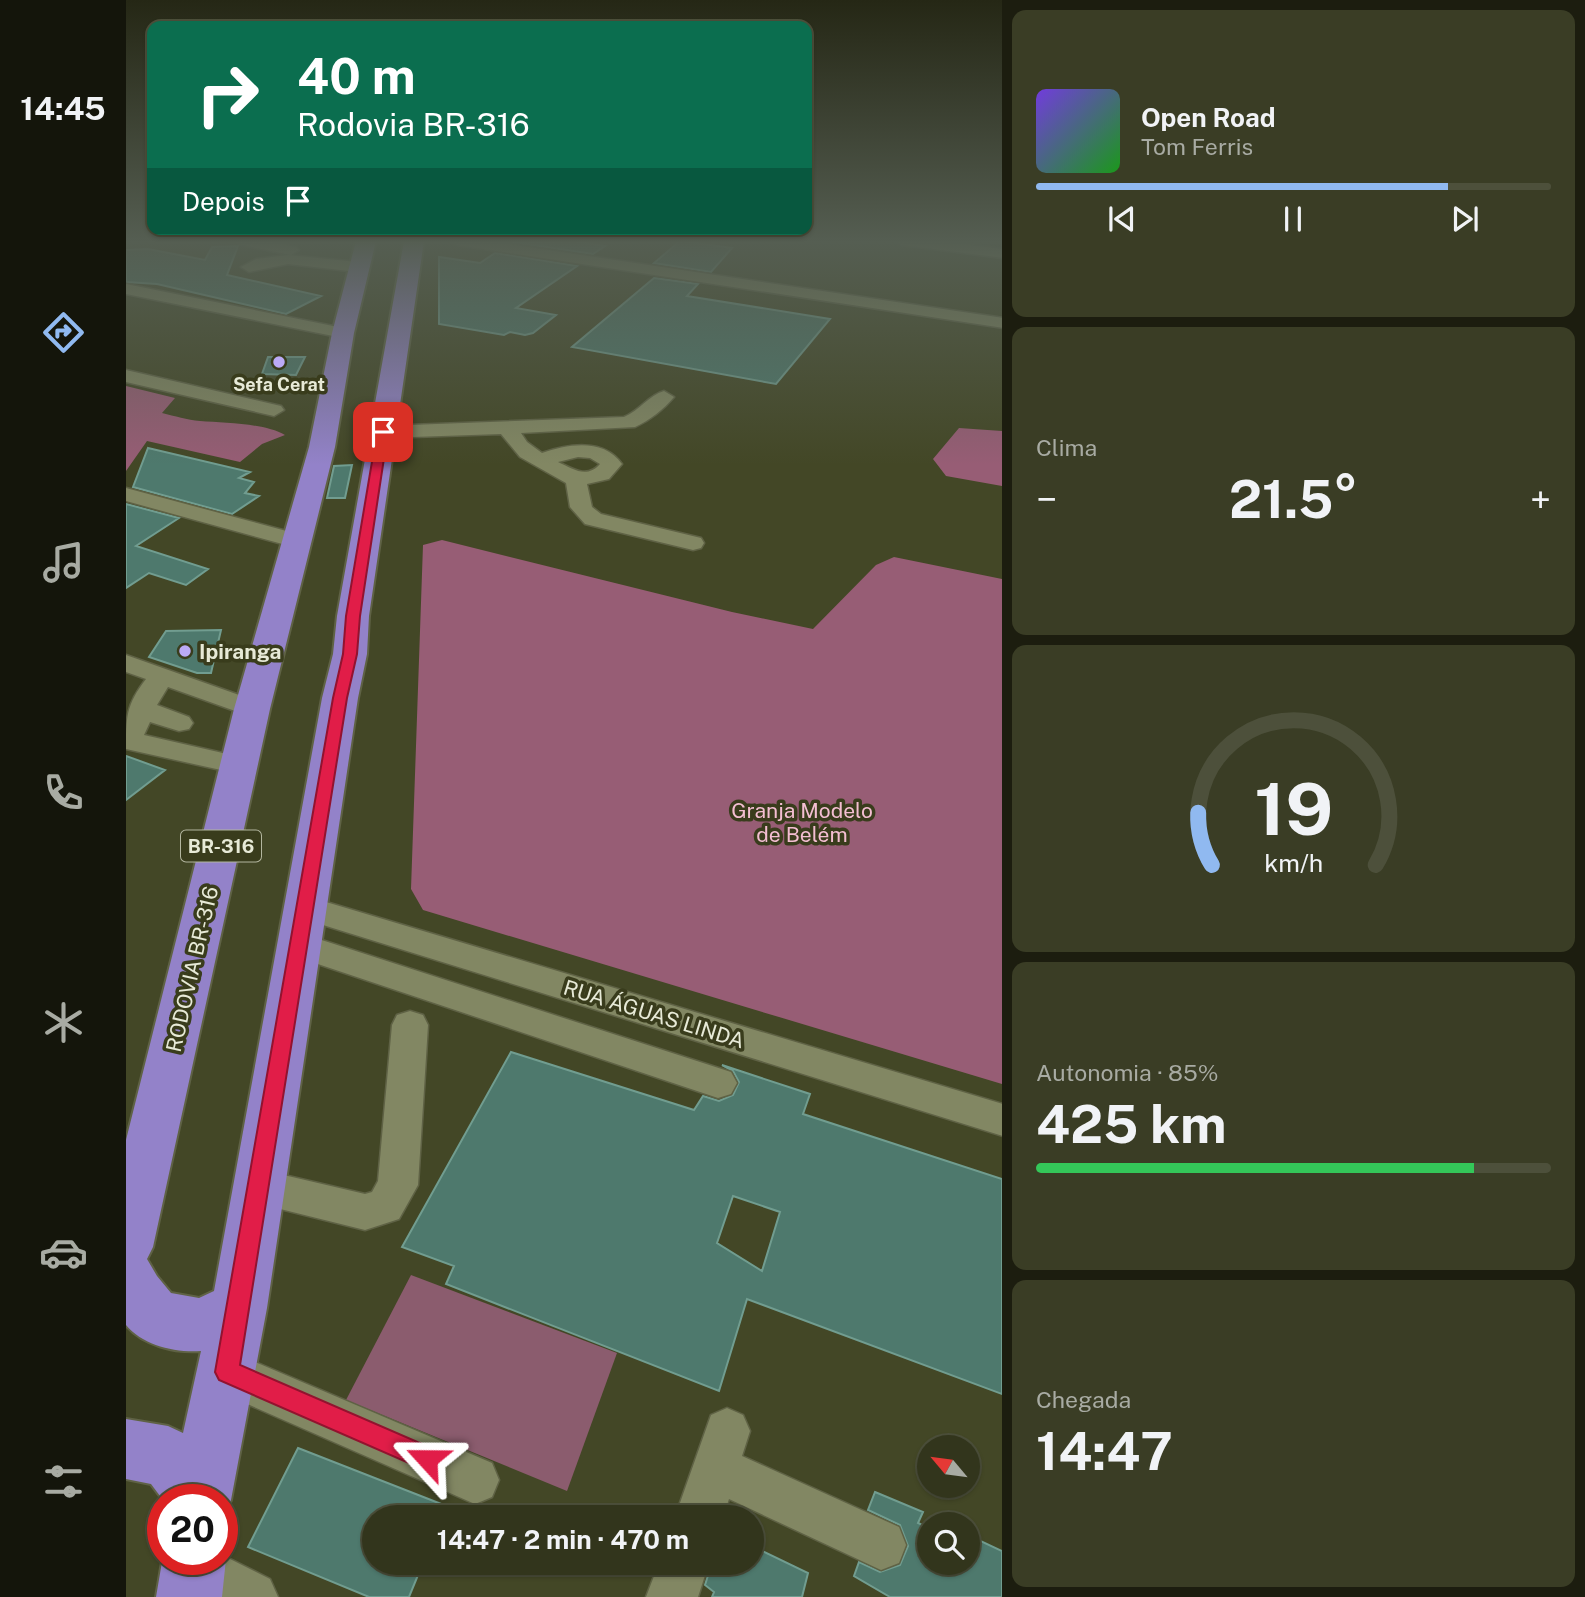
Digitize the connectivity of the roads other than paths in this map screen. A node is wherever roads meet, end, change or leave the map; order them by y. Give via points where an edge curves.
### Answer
1 (257, 316) edge
2 (362, 316) edge
3 (378, 316) edge
4 (952, 316) edge
5 (1002, 323) edge
6 (343, 333) junction
7 (126, 376) edge
8 (664, 397) dead end
9 (274, 411) dead end
10 (628, 423) junction
11 (509, 428) junction
12 (383, 432) junction
13 (648, 436) dead end
14 (542, 461) junction
15 (576, 480) junction
16 (126, 494) edge
17 (297, 541) junction
18 (693, 543) dead end
19 (126, 663) edge
20 (162, 677) junction
21 (141, 709) junction
22 (253, 709) junction
23 (179, 723) dead end
24 (239, 765) junction
25 (303, 926) junction
26 (410, 1025) dead end
27 (718, 1083) dead end
28 (1002, 1120) edge
29 (138, 1142) edge
30 (258, 1187) junction
31 (132, 1198) edge
32 (126, 1247) edge
33 (126, 1275) edge
34 (239, 1308) junction
35 (227, 1372) junction
36 (126, 1449) edge
37 (475, 1480) dead end
38 (189, 1484) edge
39 (203, 1484) edge
40 (703, 1505) edge
41 (881, 1545) dead end
42 (192, 1575) edge
43 (680, 1575) edge
44 (252, 1597) edge
45 (672, 1597) edge

1 - 6 street
2 - 6 highway, BR-316
3 - 12 highway, BR-316
4 - 5 street
6 - 17 highway, RODOVIA BR-316 / BR-316 via 322,447
7 - 9 street
8 - 10 street
10 - 11 street
10 - 13 street
11 - 12 street
11 - 14 street via 517,446
12 - 25 highway, BR-316
14 - 15 street
14 - 15 street via 581,452 612,464 603,475
15 - 18 street via 578,505 593,519
16 - 17 street
17 - 22 highway, RODOVIA BR-316 / BR-316
19 - 20 street
20 - 21 street
20 - 22 street
21 - 23 street
21 - 24 street via 130,735 132,741
22 - 24 highway, RODOVIA BR-316 / BR-316
24 - 29 highway, RODOVIA BR-316 / BR-316
25 - 27 street
25 - 28 street, RUA ÁGUAS LINDA
25 - 30 highway, BR-316
26 - 30 street via 398,1185 385,1206 365,1212
29 - 31 highway, RODOVIA BR-316 / BR-316
30 - 34 highway, BR-316
31 - 32 highway, RODOVIA BR-316 / BR-316
33 - 34 highway via 156,1318 199,1325
34 - 35 highway, BR-316
35 - 37 street
35 - 39 highway, BR-316
36 - 38 highway via 168,1457
40 - 41 street via 721,1450
42 - 44 street
43 - 45 street

